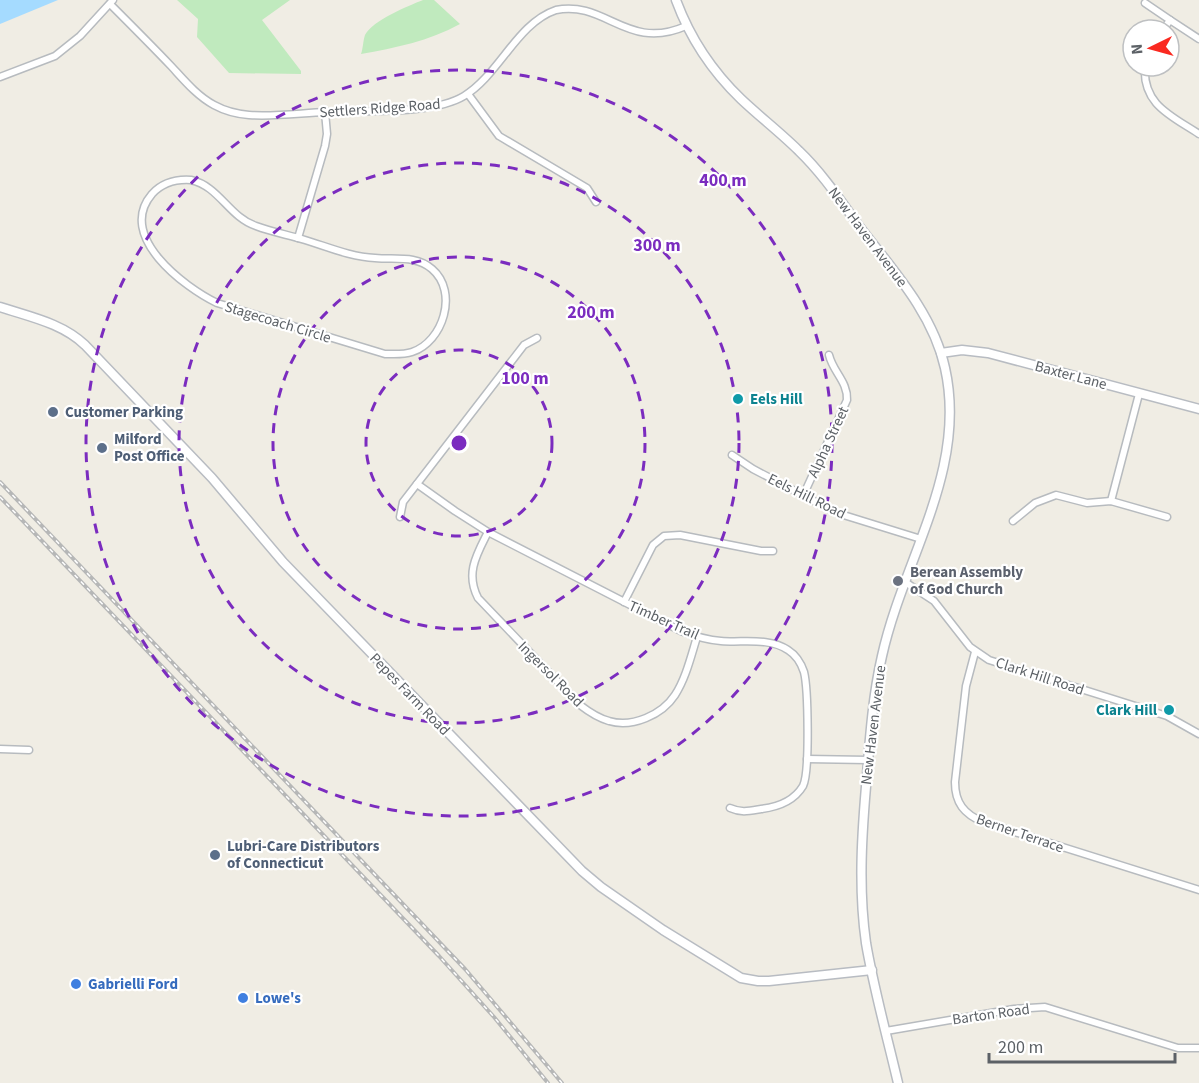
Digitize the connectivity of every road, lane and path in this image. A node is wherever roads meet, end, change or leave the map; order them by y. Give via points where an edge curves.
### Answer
1 (676, 0) edge
2 (112, 2) edge
3 (1145, 3) dead end
4 (1167, 18) edge
5 (686, 26) junction
6 (1181, 27) edge
7 (1199, 39) edge
8 (0, 77) edge
9 (1146, 78) edge
10 (468, 94) junction
11 (325, 112) junction
12 (1199, 134) edge
13 (596, 202) dead end
14 (298, 238) junction
15 (0, 307) edge
16 (537, 338) dead end
17 (941, 353) junction
18 (830, 355) dead end
19 (1139, 394) junction
20 (1199, 409) edge
21 (732, 455) dead end
22 (417, 484) junction
23 (803, 496) junction
24 (1111, 501) junction
25 (1167, 517) dead end
26 (400, 518) dead end
27 (1013, 521) dead end
28 (488, 532) junction
29 (921, 539) junction
30 (773, 551) dead end
31 (905, 582) junction
32 (624, 602) junction
33 (697, 637) junction
34 (975, 652) junction
35 (1199, 734) edge
36 (0, 749) edge
37 (29, 750) dead end
38 (807, 759) junction
39 (868, 760) junction
40 (730, 808) dead end
41 (1199, 890) edge
42 (872, 970) junction
43 (886, 1031) junction
44 (1199, 1048) edge
45 (898, 1083) edge

1 - 5 street, New Haven Avenue
2 - 8 street via 55,56
2 - 11 street, Settlers Ridge Road via 196,92 214,105 251,115
3 - 4 street
5 - 10 street, Settlers Ridge Road via 672,32 650,33 626,27 593,10 556,10 534,24
5 - 17 street, New Haven Avenue via 724,81 800,151 826,182 916,303
6 - 7 street
9 - 12 street via 1155,104
10 - 11 street, Settlers Ridge Road via 432,108
10 - 13 street via 499,136 587,188
11 - 14 street via 325,146
14 - 14 street, Stagecoach Circle via 249,223 208,186 191,180 175,180 160,187 150,197 142,216 150,248 191,289 217,303 385,354 413,352 425,345 442,321 446,309 444,288 435,271 425,264 409,259 358,256
15 - 42 street, Pepes Farm Road via 63,328 85,345 212,477 282,562 601,887 663,930 748,980
16 - 22 street via 524,345
17 - 19 street, Baxter Lane via 962,350 988,354
17 - 29 street, New Haven Avenue via 950,398 949,440
18 - 23 street, Alpha Street via 831,365 846,387 847,400
19 - 20 street, Baxter Lane
19 - 24 street
21 - 23 street, Eels Hill Road
22 - 26 street via 403,502
22 - 28 street, Timber Trail
23 - 29 street, Eels Hill Road via 845,516
24 - 25 street
24 - 27 street via 1087,503 1050,496
28 - 32 street, Timber Trail
28 - 33 street, Ingersol Road via 471,568 477,598 580,705 598,717 615,722 636,721 657,713 678,690
29 - 31 street, New Haven Avenue
30 - 32 street via 680,535 664,536 653,545
31 - 34 street, Clark Hill Road via 934,601
31 - 39 street, New Haven Avenue via 882,656
32 - 33 street, Timber Trail
33 - 38 street, Timber Trail via 767,642 782,646 795,656 805,678
34 - 35 street, Clark Hill Road via 999,664 1167,716
34 - 41 street, Berner Terrace via 966,686 955,782 956,798 963,810 983,822
36 - 37 street
38 - 39 street
38 - 40 street, Timber Trail via 806,780 792,799 770,808 738,812
39 - 42 street, New Haven Avenue via 862,895
42 - 43 street, New Haven Avenue
43 - 44 street, Barton Road via 1045,1007 1178,1048
43 - 45 street, New Haven Avenue

